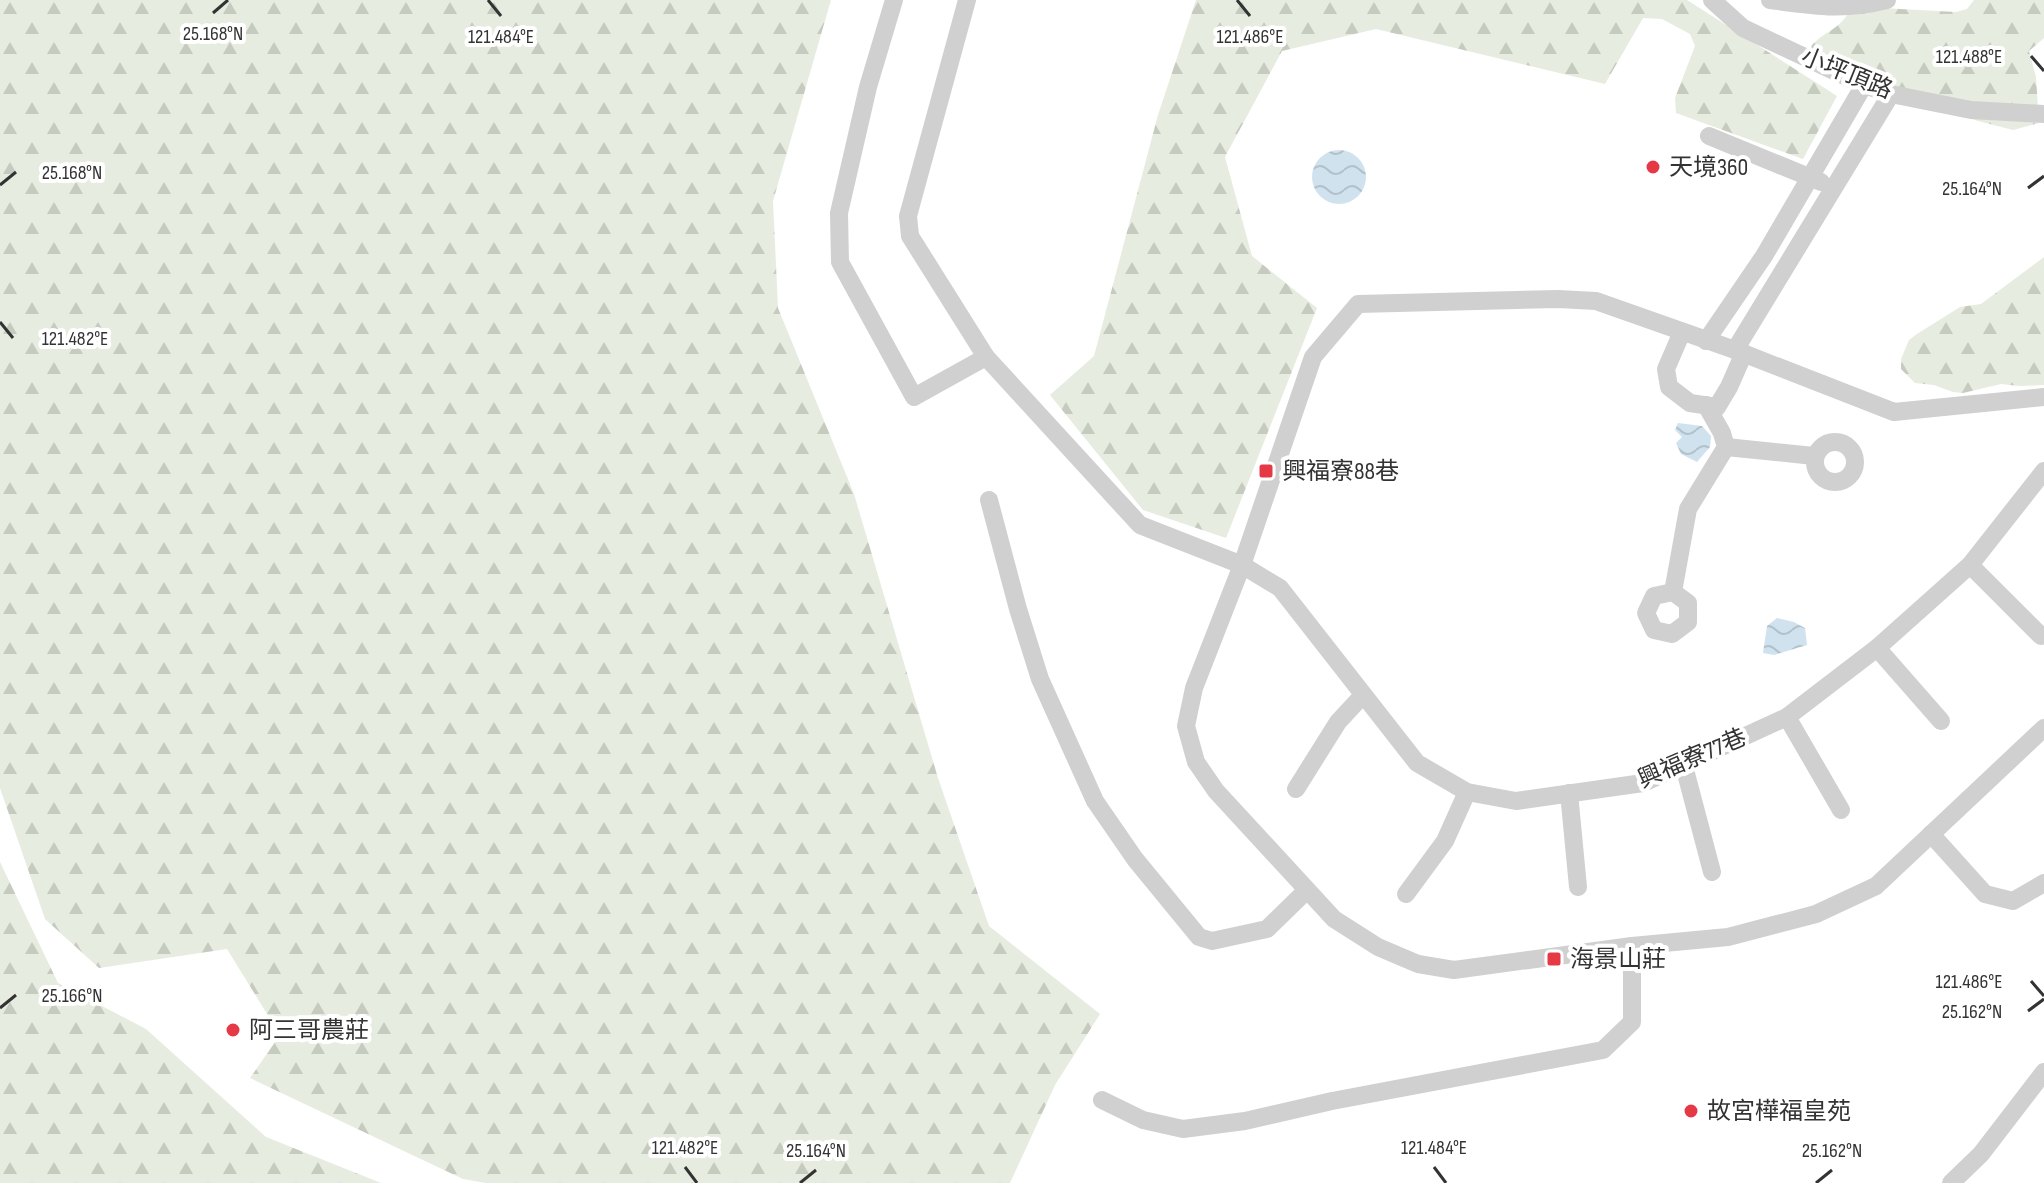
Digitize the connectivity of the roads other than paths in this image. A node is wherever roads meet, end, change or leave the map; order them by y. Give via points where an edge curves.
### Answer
1 (894, 0) edge
2 (967, 0) edge
3 (1712, 0) edge
4 (1770, 0) edge
5 (1887, 0) edge
6 (1864, 85) junction
7 (1891, 94) junction
8 (2044, 114) edge
9 (1709, 136) dead end
10 (1810, 177) junction
11 (1833, 188) junction
12 (1682, 332) junction
13 (1706, 341) junction
14 (1739, 352) junction
15 (986, 357) junction
16 (2044, 397) edge
17 (1706, 405) junction
18 (1726, 447) junction
19 (1814, 456) dead end
20 (2044, 471) edge
21 (989, 500) dead end
22 (1242, 565) junction
23 (1970, 565) junction
24 (1673, 592) dead end
25 (2041, 636) dead end
26 (1877, 648) junction
27 (1363, 695) junction
28 (1787, 717) junction
29 (1941, 721) dead end
30 (2044, 728) edge
31 (1684, 766) junction
32 (1296, 789) dead end
33 (1467, 792) junction
34 (1569, 793) junction
35 (1841, 810) dead end
36 (1931, 834) junction
37 (1712, 872) dead end
38 (2044, 883) edge
39 (1578, 887) dead end
40 (1307, 890) junction
41 (1406, 894) dead end
42 (1632, 946) junction
43 (2044, 1072) edge
44 (1102, 1100) dead end
45 (1951, 1183) edge

1 - 15 street via 839,213 840,262 914,397
2 - 15 street via 908,216 910,236
3 - 6 street, 小坪頂路 via 1743,28
4 - 5 street via 1835,8
6 - 7 street, 小坪頂路
6 - 10 street
7 - 8 street, 小坪頂路 via 1971,110
7 - 11 street
9 - 10 street
10 - 11 street
10 - 13 street
11 - 14 street
12 - 13 street
12 - 17 street via 1666,369 1669,387 1690,403
12 - 22 street via 1596,301 1358,304 1313,357
13 - 14 street
14 - 16 street via 1894,412
14 - 17 street via 1717,407
15 - 22 street via 1140,525
17 - 18 street
18 - 19 street
18 - 24 street via 1688,509
20 - 23 street, 興福寮77巷
21 - 40 street via 1040,679 1095,801 1135,859 1199,937 1212,941 1267,929
22 - 27 street, 興福寮77巷 via 1280,588
22 - 40 street via 1194,688 1186,726 1196,762 1216,791
23 - 25 street
23 - 26 street, 興福寮77巷
26 - 28 street, 興福寮77巷
26 - 29 street
27 - 32 street via 1338,722
27 - 33 street, 興福寮77巷 via 1417,763
28 - 31 street, 興福寮77巷
28 - 35 street
30 - 36 street
31 - 34 street, 興福寮77巷 via 1643,783
31 - 37 street
33 - 34 street, 興福寮77巷 via 1516,801
33 - 41 street via 1445,841
34 - 39 street
36 - 38 street via 1985,894 2013,901
36 - 42 street via 1876,886 1816,914 1728,937
40 - 42 street via 1334,919 1418,964 1454,970
42 - 44 street via 1632,1022 1603,1050 1183,1129 1143,1120
43 - 45 street via 1981,1154

